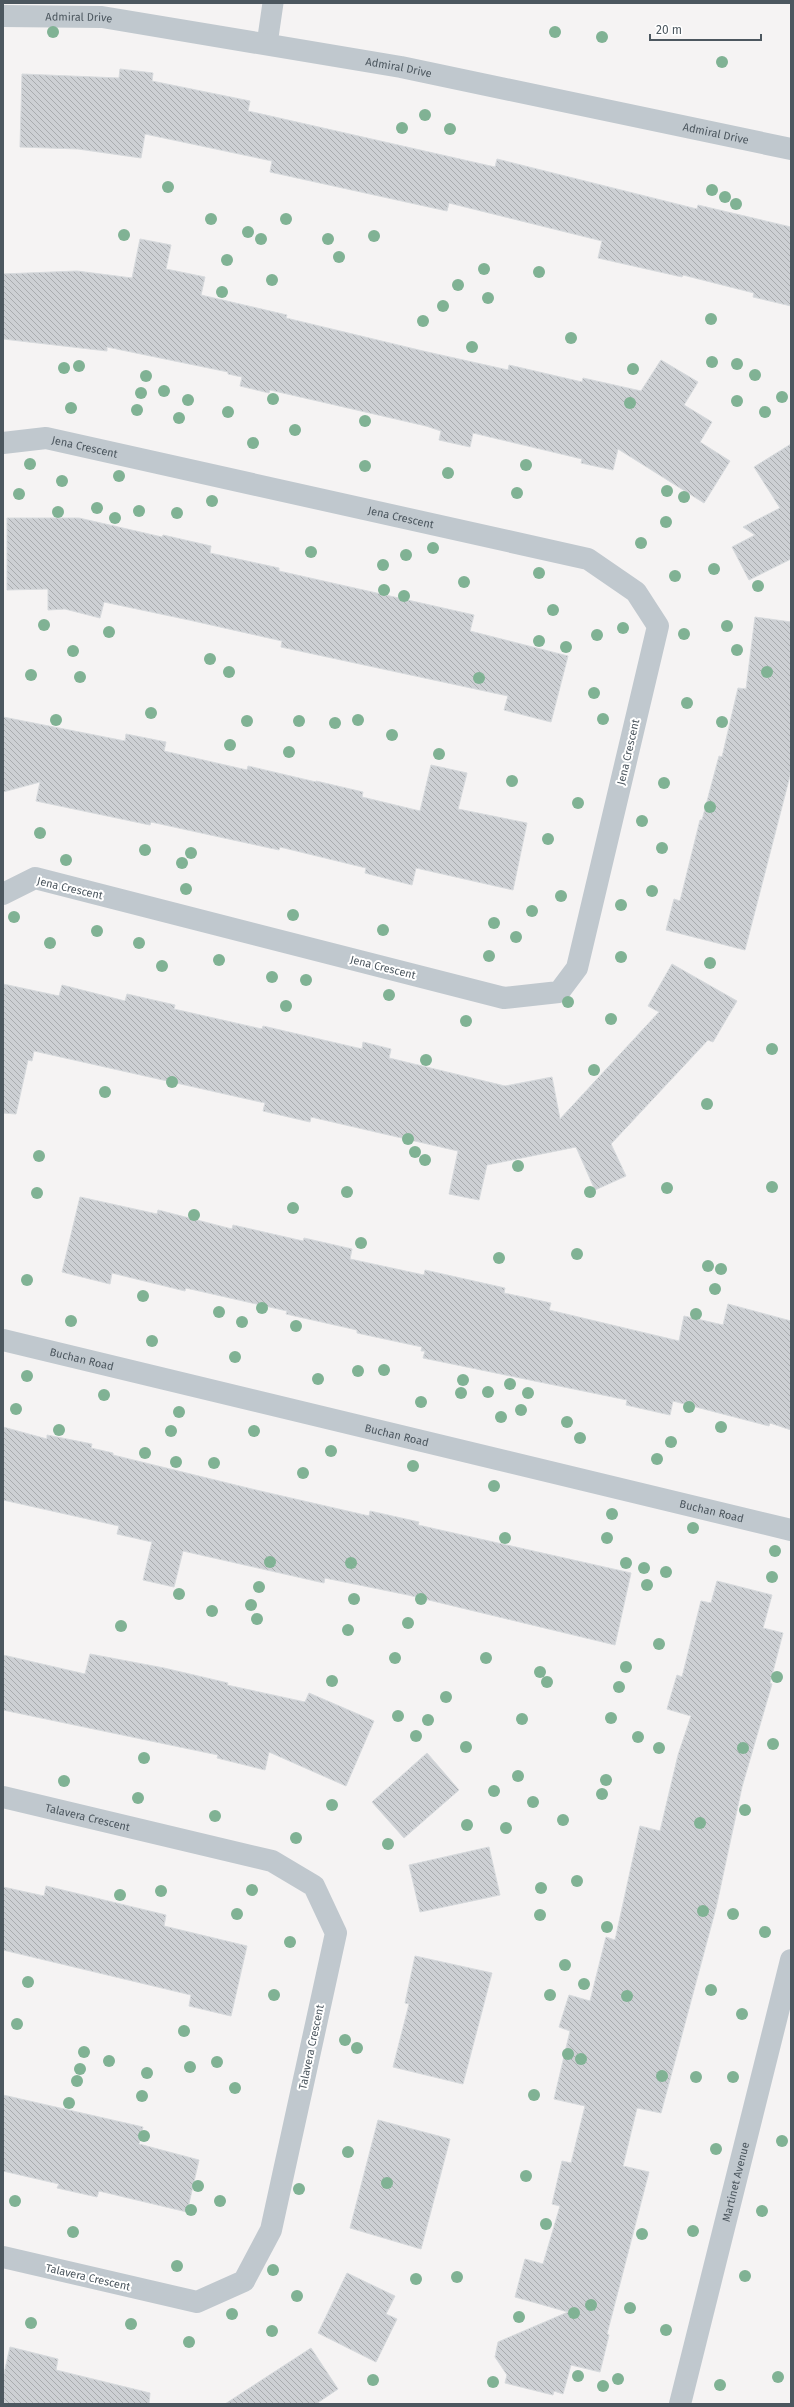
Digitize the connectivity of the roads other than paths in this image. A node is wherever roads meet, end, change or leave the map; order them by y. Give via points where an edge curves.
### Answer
1 (273, 3) edge
2 (3, 16) edge
3 (267, 44) junction
4 (791, 149) edge
5 (3, 443) edge
6 (3, 894) edge
7 (3, 1340) edge
8 (791, 1530) edge
9 (3, 1797) edge
10 (791, 1960) edge
11 (3, 2257) edge
12 (680, 2404) edge

1 - 3 lane
2 - 3 street, Admiral Drive via 102,16
3 - 4 street, Admiral Drive via 401,67
5 - 6 street, Jena Crescent via 46,438 588,559 636,592 658,626 577,968 559,992 504,998 35,878
7 - 8 street, Buchan Road
9 - 11 street, Talavera Crescent via 272,1861 314,1886 336,1933 271,2230 244,2280 197,2302
10 - 12 street, Martinet Avenue

